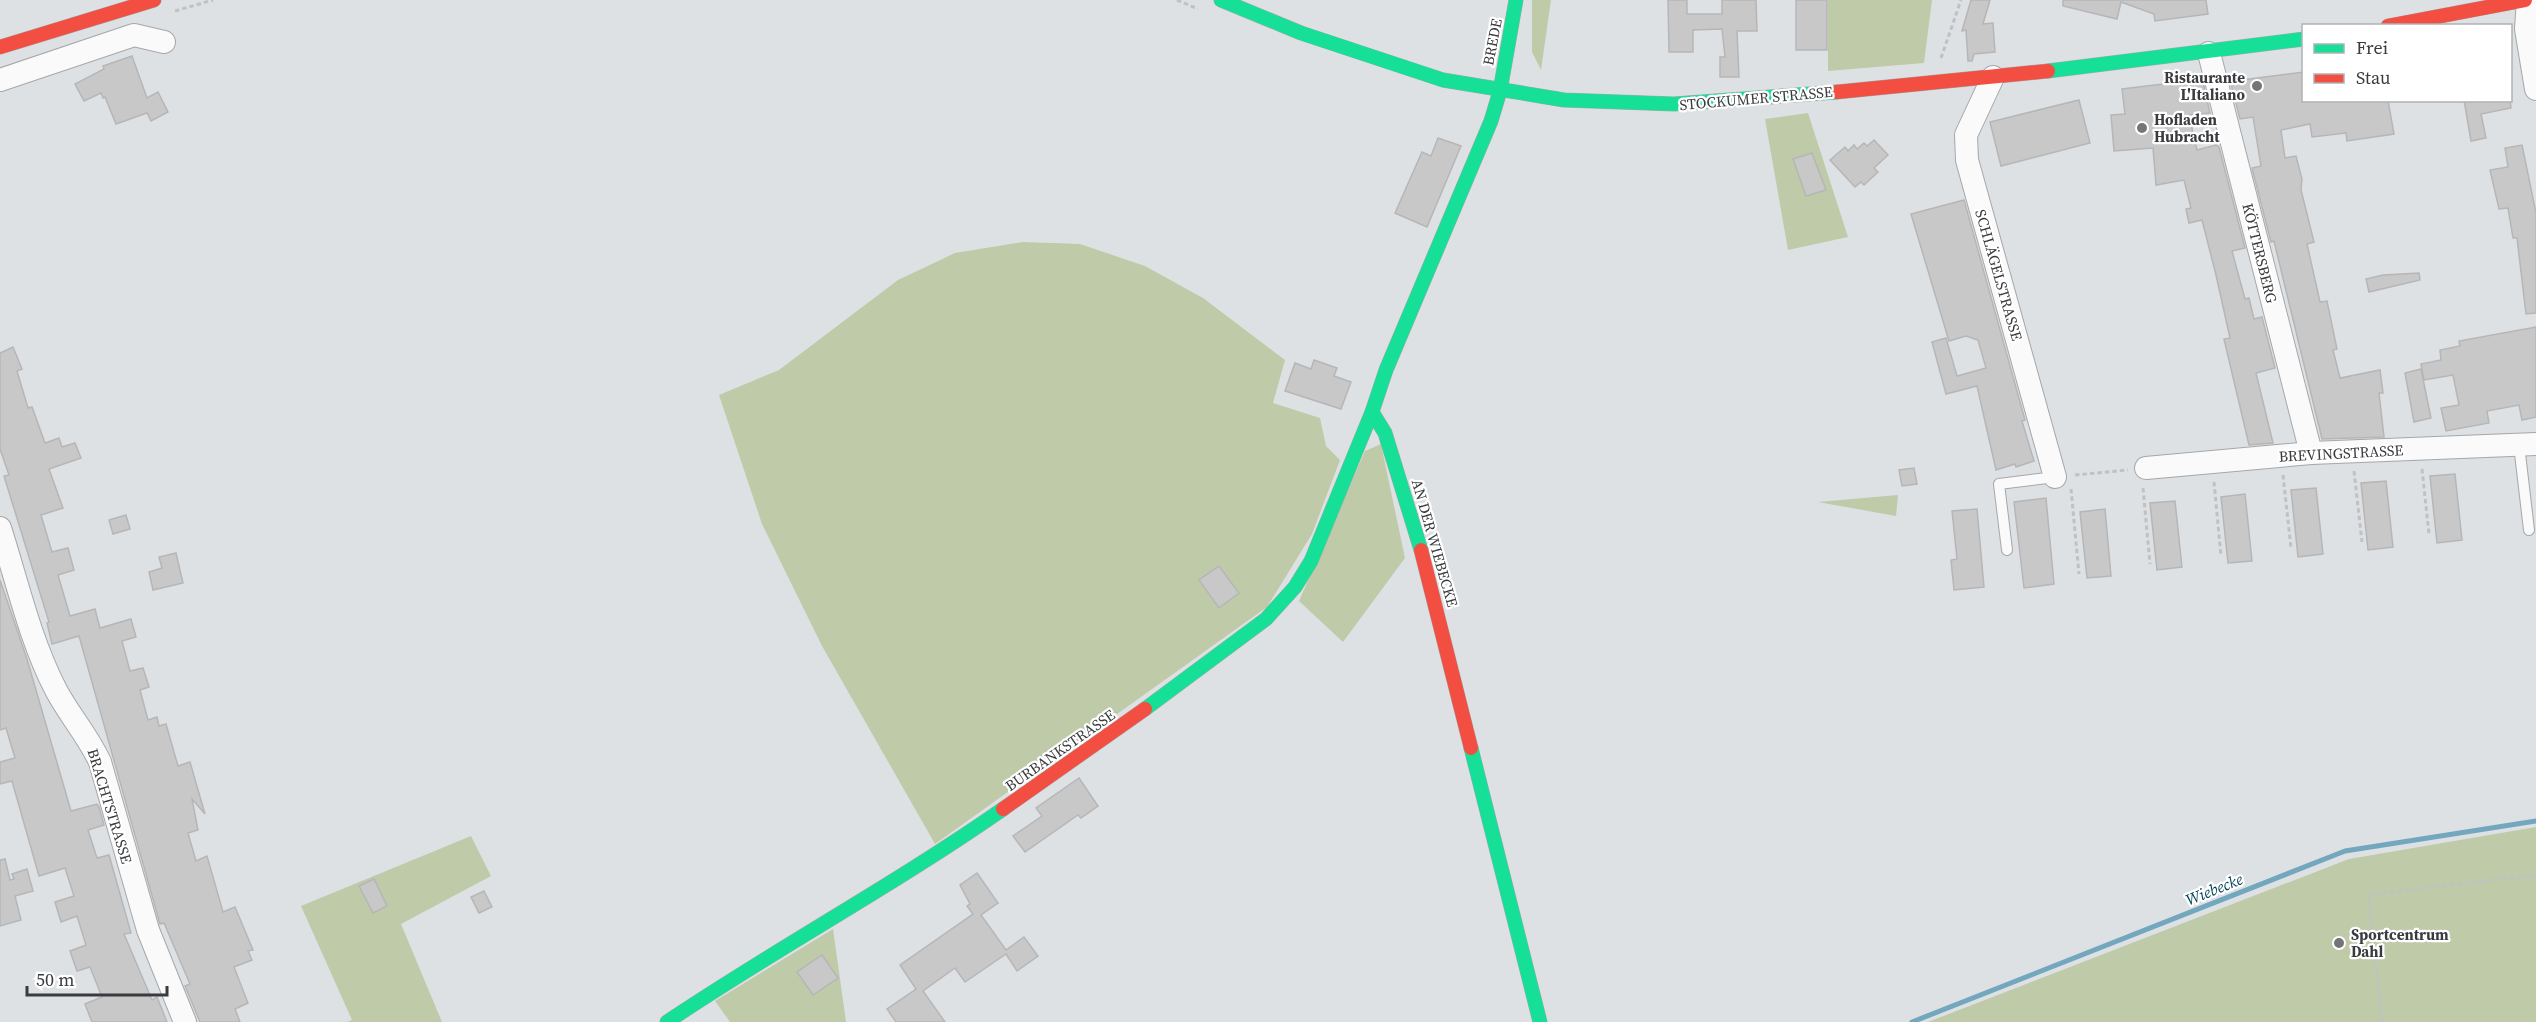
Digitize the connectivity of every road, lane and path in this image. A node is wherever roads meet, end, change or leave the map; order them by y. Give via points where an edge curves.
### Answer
1 (154, 0) edge
2 (1221, 0) edge
3 (1516, 0) edge
4 (1961, 0) edge
5 (2527, 0) edge
6 (2399, 24) edge
7 (2531, 35) edge
8 (2302, 39) edge
9 (164, 42) dead end
10 (0, 47) edge
11 (2210, 53) junction
12 (1938, 68) dead end
13 (1993, 77) junction
14 (0, 80) edge
15 (2536, 89) edge
16 (1500, 91) junction
17 (1372, 412) junction
18 (2528, 445) edge
19 (2420, 449) junction
20 (2352, 452) junction
21 (2312, 453) junction
22 (2281, 456) junction
23 (2212, 462) junction
24 (2143, 469) junction
25 (2062, 476) junction
26 (0, 528) edge
27 (2529, 530) dead end
28 (2429, 534) dead end
29 (2362, 542) dead end
30 (2291, 548) dead end
31 (2007, 550) dead end
32 (2221, 556) dead end
33 (2150, 564) dead end
34 (2079, 574) dead end
35 (2536, 875) edge
36 (184, 1022) edge
37 (668, 1022) edge
38 (1540, 1022) edge
39 (2382, 1022) edge

1 - 10 street
2 - 16 street, STOCKUMER STRASSE via 1371,58 1443,80
3 - 16 street, BREDE
4 - 12 path
5 - 6 street
5 - 7 street
7 - 15 street
8 - 11 street, STOCKUMER STRASSE
9 - 14 street via 134,35
11 - 13 street, STOCKUMER STRASSE
11 - 21 street, KÖTTERSBERG
13 - 16 street, STOCKUMER STRASSE via 1674,104 1564,100
13 - 25 street, SCHLÄGELSTRASSE via 1966,135 1967,160
16 - 17 street via 1485,138 1386,370
17 - 37 street, BURBANKSTRASSE via 1311,561 1295,587 1266,619 1123,726 935,856
17 - 38 street, AN DER WIEBECKE via 1385,433 1418,536
18 - 19 street, BREVINGSTRASSE
18 - 27 lane
19 - 20 street, BREVINGSTRASSE
19 - 28 path
20 - 21 street, BREVINGSTRASSE
20 - 29 path
21 - 22 street, BREVINGSTRASSE
22 - 23 street, BREVINGSTRASSE
22 - 30 path
23 - 24 street, BREVINGSTRASSE
23 - 32 path
24 - 25 path
24 - 33 path
25 - 31 lane via 1999,484
25 - 34 path
26 - 36 street, BRACHTSTRASSE via 44,664 100,762 148,930
35 - 39 path via 2367,896

